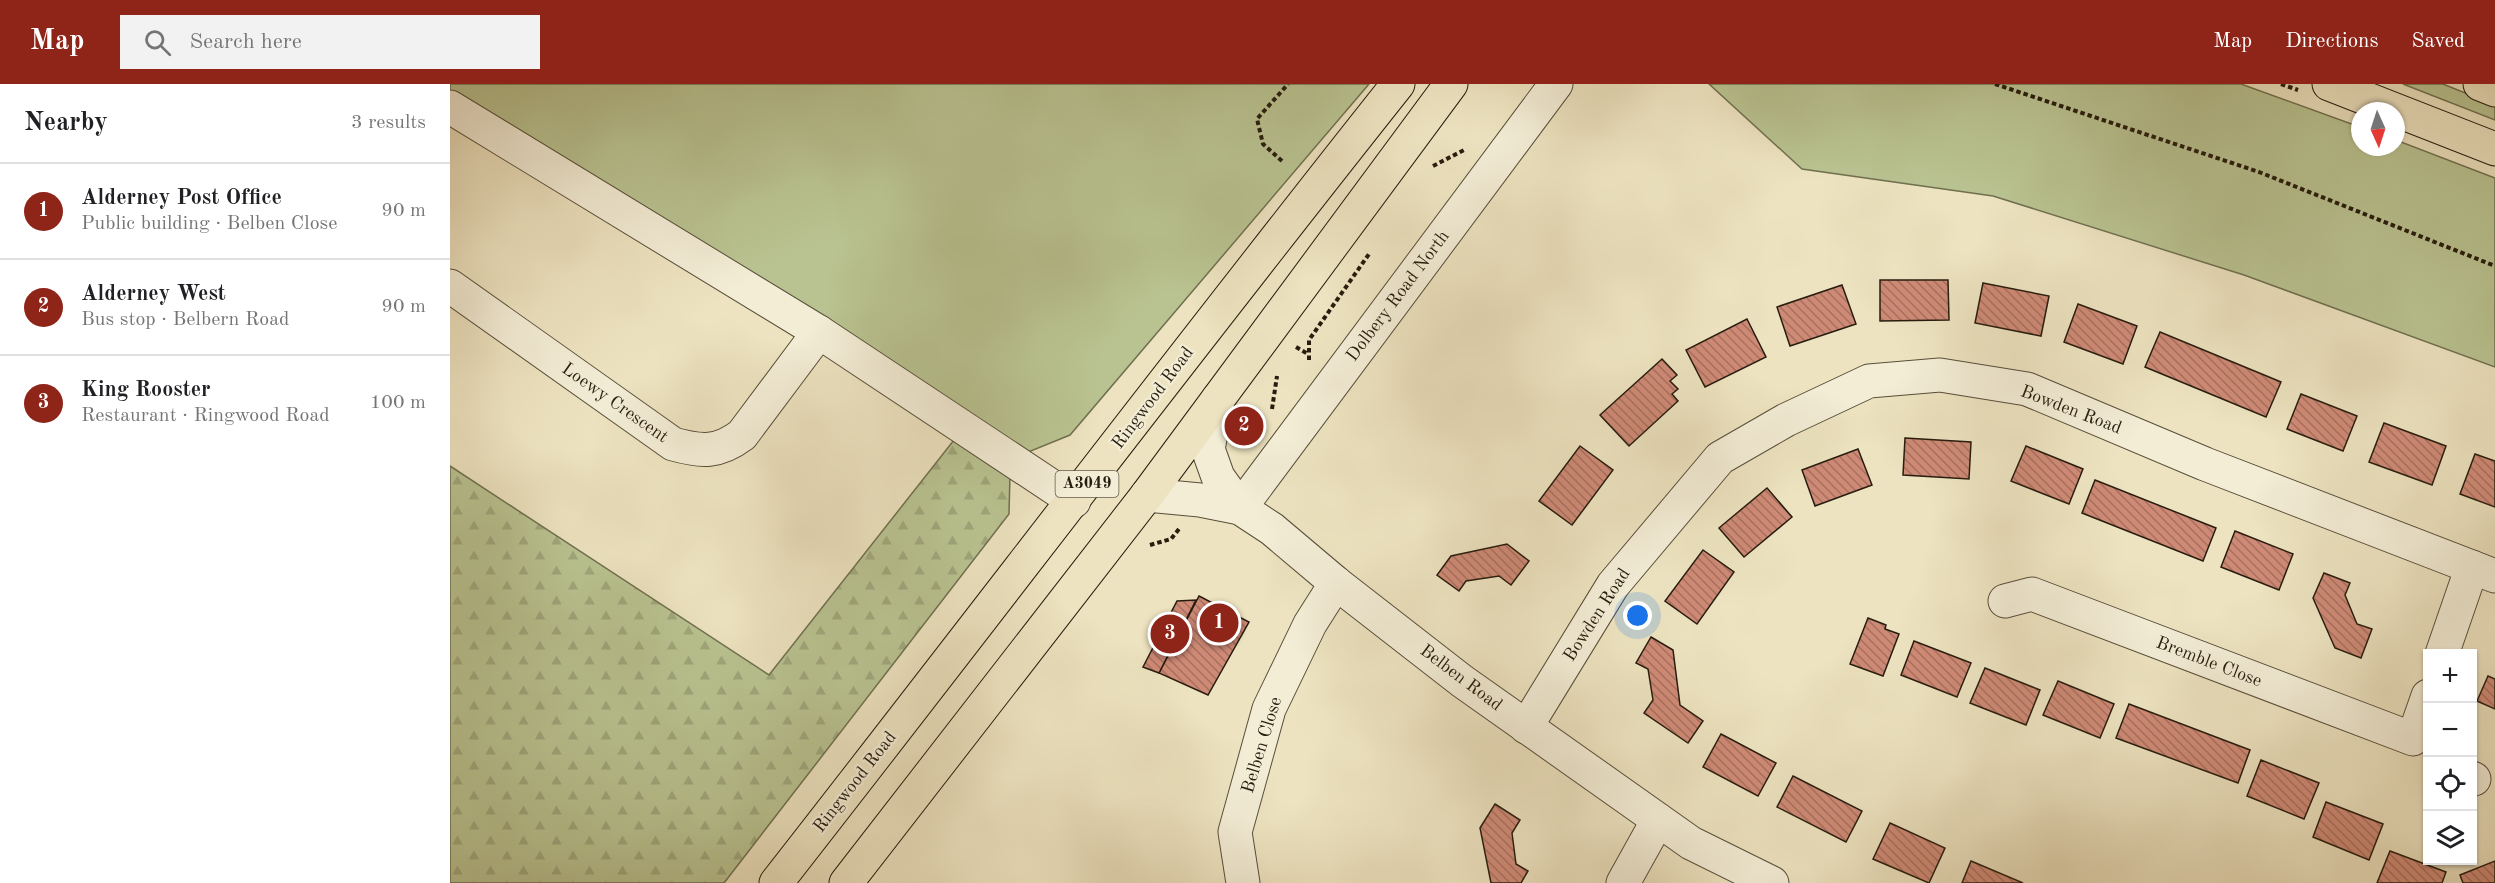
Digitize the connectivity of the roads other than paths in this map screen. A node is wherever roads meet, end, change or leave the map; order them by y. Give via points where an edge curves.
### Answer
1 (1398, 84) edge
2 (1451, 84) edge
3 (1556, 84) edge
4 (2329, 84) edge
5 (2480, 84) edge
6 (2495, 90) edge
7 (450, 107) edge
8 (2495, 149) edge
9 (450, 286) edge
10 (819, 332) junction
11 (1218, 399) junction
12 (1147, 495) junction
13 (1074, 501) junction
14 (1240, 508) junction
15 (2483, 572) edge
16 (1336, 583) junction
17 (2006, 601) dead end
18 (2444, 649) edge
19 (2426, 703) edge
20 (1526, 726) junction
21 (2420, 742) edge
22 (1658, 820) junction
23 (776, 883) edge
24 (846, 883) edge
25 (1243, 883) edge
26 (1623, 883) edge
27 (1772, 883) edge

1 - 13 highway, Ringwood Road / A3049
2 - 11 highway, A3049
3 - 14 street, Dolbery Road North
4 - 8 highway
5 - 6 highway
7 - 10 street
9 - 10 street, Loewy Crescent via 673,444 686,447 725,448 742,435
10 - 13 street
11 - 12 highway, A3049
11 - 14 street via 1208,449 1218,477
12 - 14 street, Belben Road
12 - 24 highway, A3049
13 - 23 highway, Ringwood Road / A3049
14 - 16 street, Belben Road via 1272,529
15 - 18 street
15 - 20 street, Bowden Road via 2205,464 2027,389 1940,375 1869,381 1786,420 1720,458 1613,585
16 - 20 street, Belben Road
16 - 25 street, Belben Close via 1310,624 1269,709 1235,832
17 - 21 street, Bremble Close via 2032,594
19 - 21 street, Bremble Close
20 - 22 street, Belben Road
22 - 26 street
22 - 27 street, Belben Road via 1691,843

